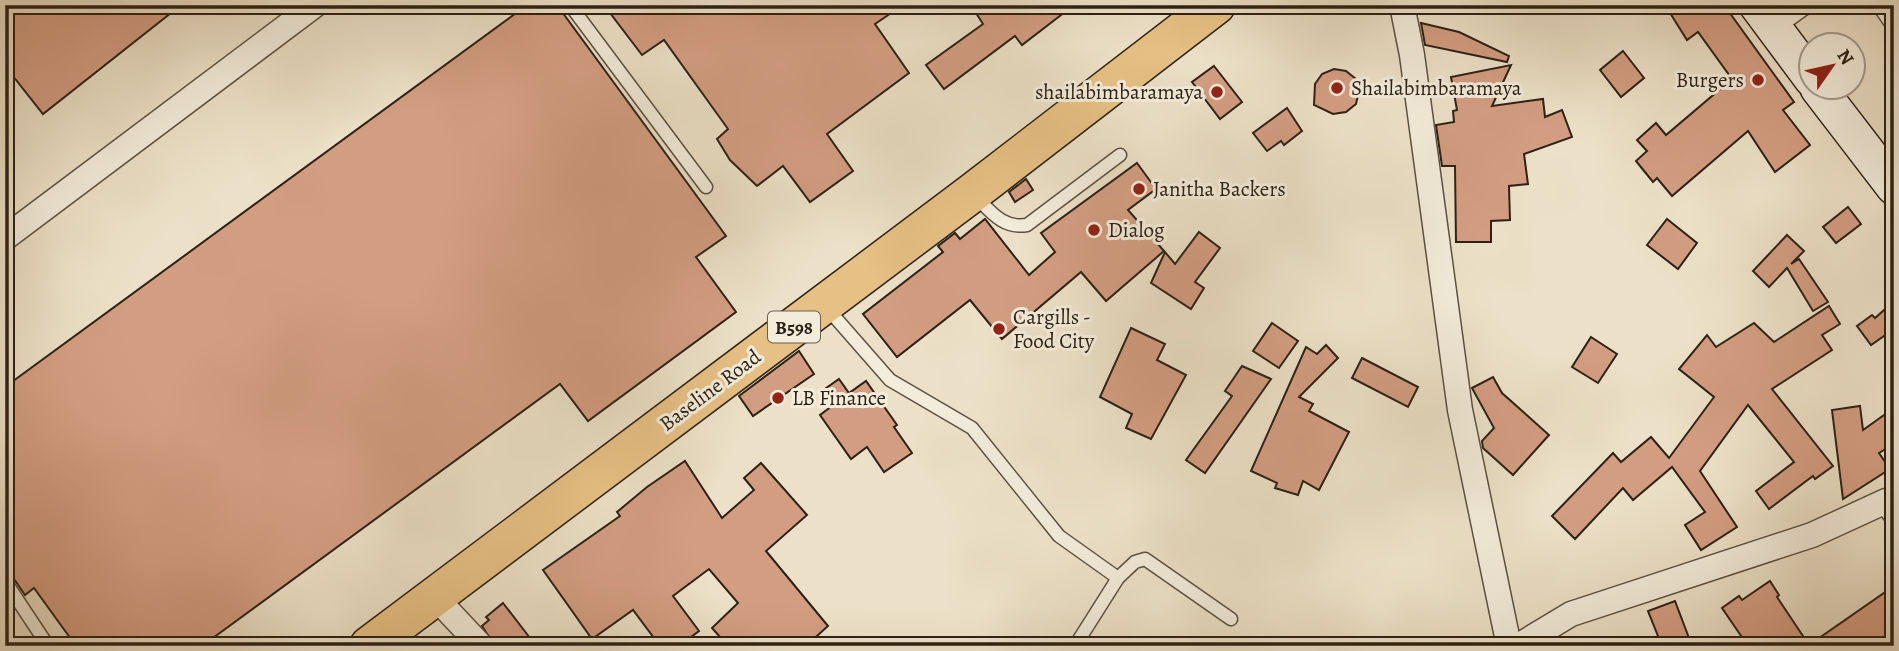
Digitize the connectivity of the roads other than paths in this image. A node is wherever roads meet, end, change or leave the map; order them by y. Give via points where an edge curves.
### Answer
1 (315, 5) edge
2 (570, 5) edge
3 (1216, 5) edge
4 (1402, 5) edge
5 (1810, 5) edge
6 (1878, 5) edge
7 (1766, 18) edge
8 (1894, 28) edge
9 (1798, 61) edge
10 (1830, 102) edge
11 (1121, 155) dead end
12 (1889, 171) edge
13 (706, 187) dead end
14 (972, 193) junction
15 (5, 238) edge
16 (824, 304) junction
17 (1891, 502) edge
18 (1118, 578) junction
19 (5, 581) edge
20 (435, 597) junction
21 (1231, 619) dead end
22 (48, 646) edge
23 (369, 646) edge
24 (481, 646) edge
25 (1075, 646) edge
26 (1508, 646) edge
27 (1518, 646) edge

1 - 15 street
2 - 13 lane
3 - 14 main road, Baseline Road / B598
4 - 26 street via 1460,410
5 - 7 lane
6 - 8 lane
7 - 9 main road
10 - 12 main road
11 - 14 lane via 1027,225 1013,228
14 - 16 main road, Baseline Road / B598
16 - 18 lane via 890,380 972,428 1059,536
16 - 20 main road, Baseline Road / B598
17 - 27 street via 1812,535 1571,614
18 - 21 lane via 1145,559
18 - 25 lane
19 - 22 lane
20 - 23 main road, Baseline Road / B598
20 - 24 street

